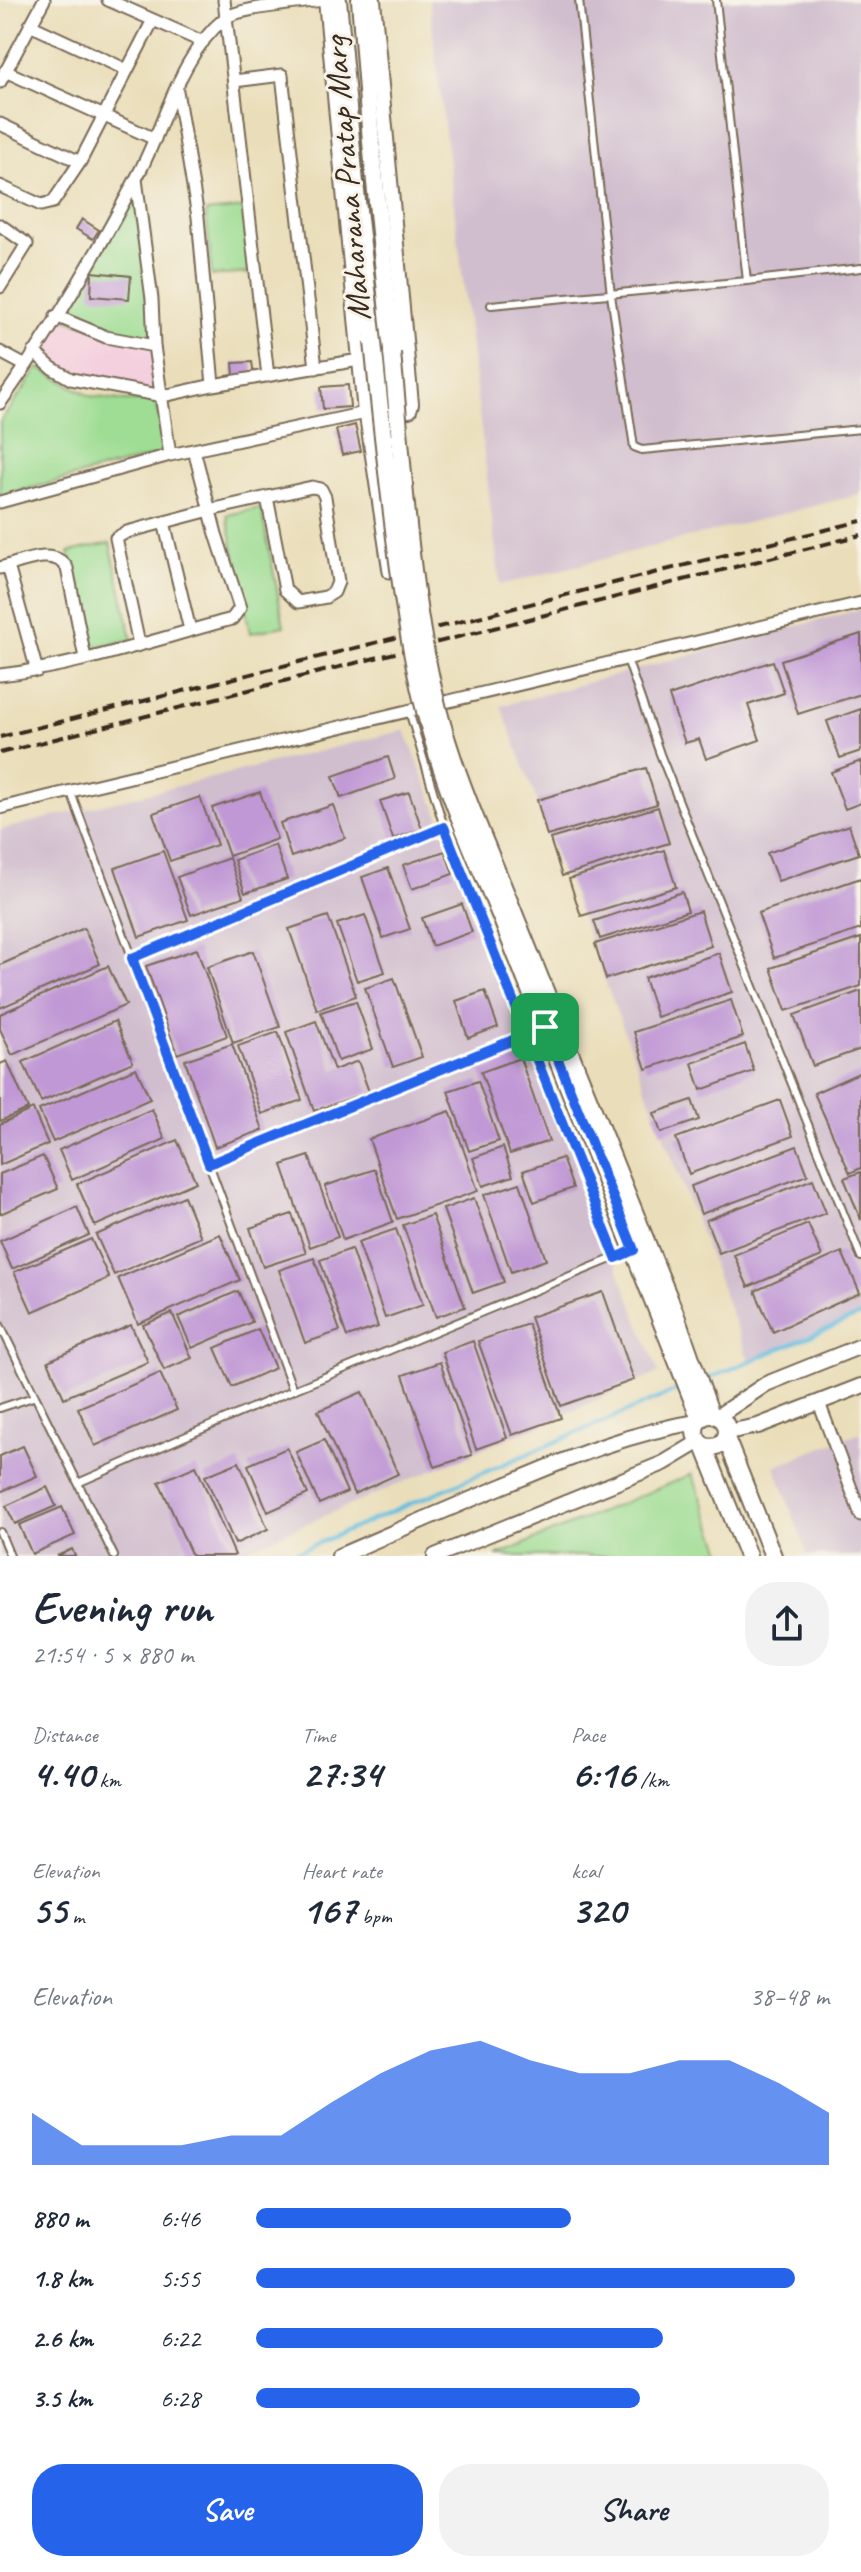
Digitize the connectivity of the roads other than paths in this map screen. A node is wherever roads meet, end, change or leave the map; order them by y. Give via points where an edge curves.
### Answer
1 (44, 0) edge
2 (108, 0) edge
3 (224, 0) edge
4 (326, 0) edge
5 (338, 0) edge
6 (360, 0) edge
7 (373, 0) edge
8 (579, 0) edge
9 (716, 0) edge
10 (278, 2) edge
11 (226, 16) junction
12 (153, 20) junction
13 (30, 25) junction
14 (203, 42) junction
15 (127, 70) junction
16 (3, 76) edge
17 (234, 81) junction
18 (177, 90) junction
19 (103, 117) junction
20 (0, 124) edge
21 (155, 139) junction
22 (80, 162) junction
23 (136, 178) junction
24 (0, 186) edge
25 (0, 225) edge
26 (861, 268) edge
27 (747, 281) junction
28 (0, 287) edge
29 (611, 295) junction
30 (491, 305) dead end
31 (56, 316) junction
32 (154, 346) junction
33 (0, 352) edge
34 (34, 352) junction
35 (359, 360) junction
36 (26, 366) junction
37 (316, 368) junction
38 (268, 376) junction
39 (213, 385) junction
40 (163, 396) junction
41 (0, 403) edge
42 (365, 413) junction
43 (861, 429) edge
44 (194, 450) junction
45 (170, 455) junction
46 (267, 497) junction
47 (0, 502) edge
48 (210, 510) junction
49 (164, 522) junction
50 (4, 567) edge
51 (389, 572) dead end
52 (861, 603) edge
53 (190, 630) junction
54 (139, 644) junction
55 (85, 658) junction
56 (627, 659) junction
57 (37, 671) junction
58 (0, 675) edge
59 (409, 711) junction
60 (70, 790) junction
61 (0, 808) edge
62 (444, 827) junction
63 (512, 926) junction
64 (132, 958) junction
65 (545, 1027) junction
66 (528, 1034) junction
67 (209, 1164) junction
68 (634, 1250) junction
69 (861, 1257) edge
70 (616, 1258) junction
71 (0, 1325) edge
72 (861, 1346) edge
73 (861, 1386) edge
74 (293, 1390) junction
75 (33, 1397) junction
76 (819, 1403) junction
77 (0, 1408) edge
78 (706, 1418) junction
79 (727, 1435) junction
80 (702, 1444) junction
81 (80, 1482) junction
82 (861, 1515) edge
83 (0, 1532) edge
84 (10, 1556) edge
85 (114, 1556) edge
86 (339, 1556) edge
87 (435, 1556) edge
88 (748, 1556) edge
89 (773, 1556) edge

1 - 13 street
2 - 12 street
3 - 11 street
4 - 10 street
4 - 35 street
5 - 63 main road, Maharana Pratap Marg, bridge via 386,468 416,670 440,762
6 - 63 main road, Maharana Pratap Marg, bridge via 419,617 454,763
7 - 42 street via 411,404 409,410
8 - 29 lane
9 - 27 lane
10 - 11 street
11 - 14 street
11 - 17 street
12 - 14 street
12 - 15 street
13 - 15 street
13 - 16 street
14 - 18 street
15 - 19 street
16 - 19 street
17 - 37 street via 282,75
17 - 38 street
18 - 21 street
18 - 39 street via 198,217
19 - 21 street
19 - 22 street
20 - 22 street
21 - 23 street
22 - 24 street via 47,205
23 - 31 street
23 - 32 street
25 - 28 street via 27,244
26 - 27 lane
27 - 29 lane
29 - 30 lane
29 - 43 lane via 632,442 638,449
31 - 32 street via 106,337
31 - 34 street
32 - 40 street
33 - 36 street
34 - 36 street
34 - 40 street via 71,379
35 - 37 street
35 - 42 street
36 - 41 street
37 - 38 street
38 - 39 street
39 - 40 street
40 - 45 street
42 - 44 street
42 - 51 street
44 - 45 street
44 - 48 street
45 - 47 street
46 - 46 street via 321,489 338,582 334,592 298,602 285,590
46 - 48 street
48 - 49 street
48 - 53 street via 240,608 232,619
49 - 53 street
49 - 54 street via 116,538
50 - 55 street via 51,556 63,562
50 - 57 street
52 - 56 street
53 - 54 street
54 - 55 street
55 - 57 street
56 - 59 street
56 - 69 lane
57 - 58 street
59 - 60 street
59 - 62 lane
60 - 61 street
60 - 64 lane
62 - 64 lane
62 - 66 lane
63 - 65 main road
63 - 78 main road via 675,1313
64 - 67 lane
65 - 66 lane
65 - 68 main road
66 - 67 lane
66 - 70 lane
67 - 74 lane
68 - 70 lane
68 - 78 main road
70 - 74 lane
71 - 75 lane
72 - 78 street via 766,1384
73 - 76 street
74 - 81 lane
75 - 77 lane
75 - 81 lane
76 - 79 street
76 - 82 street
78 - 79 main road via 723,1420
78 - 80 main road via 695,1431
78 - 86 street via 658,1428 540,1470
79 - 80 main road via 717,1446
79 - 89 main road
80 - 87 street
80 - 88 main road
81 - 85 lane
83 - 84 lane

